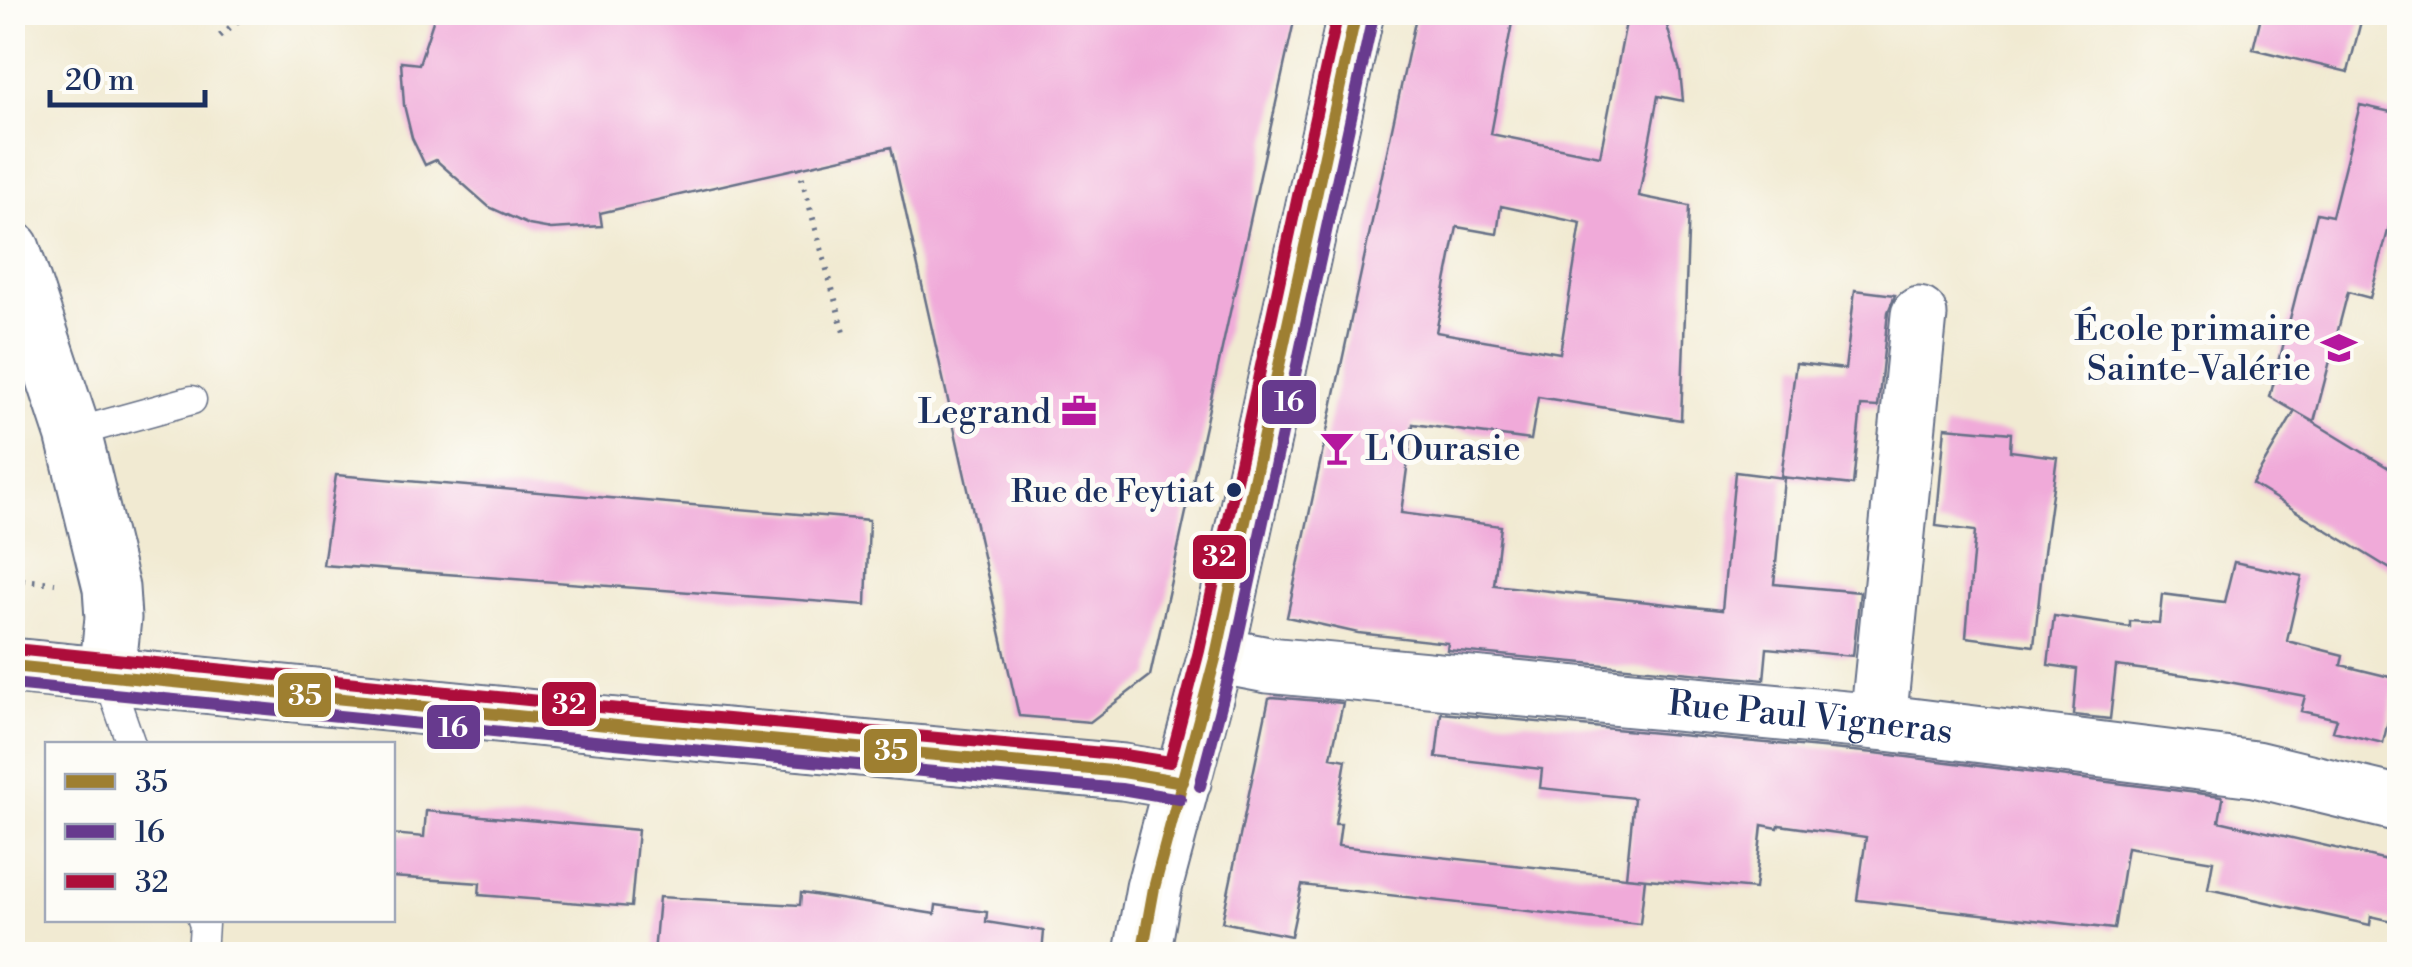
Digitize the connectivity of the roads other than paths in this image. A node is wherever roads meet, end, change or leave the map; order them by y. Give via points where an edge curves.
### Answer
1 (1356, 12) edge
2 (12, 249) edge
3 (1919, 315) dead end
4 (192, 400) dead end
5 (73, 433) junction
6 (1216, 655) junction
7 (12, 666) edge
8 (106, 675) junction
9 (1878, 722) junction
10 (130, 742) edge
11 (1183, 782) junction
12 (2400, 804) edge
13 (203, 922) edge
14 (202, 954) edge
15 (1142, 954) edge

1 - 6 main road
2 - 5 main road
3 - 9 main road
4 - 5 lane
5 - 8 main road via 111,588
6 - 9 main road, Rue Paul Vigneras
6 - 11 main road
7 - 8 main road
8 - 10 lane
8 - 11 main road
9 - 12 main road, Rue Paul Vigneras via 2255,769
11 - 15 main road
13 - 14 lane

